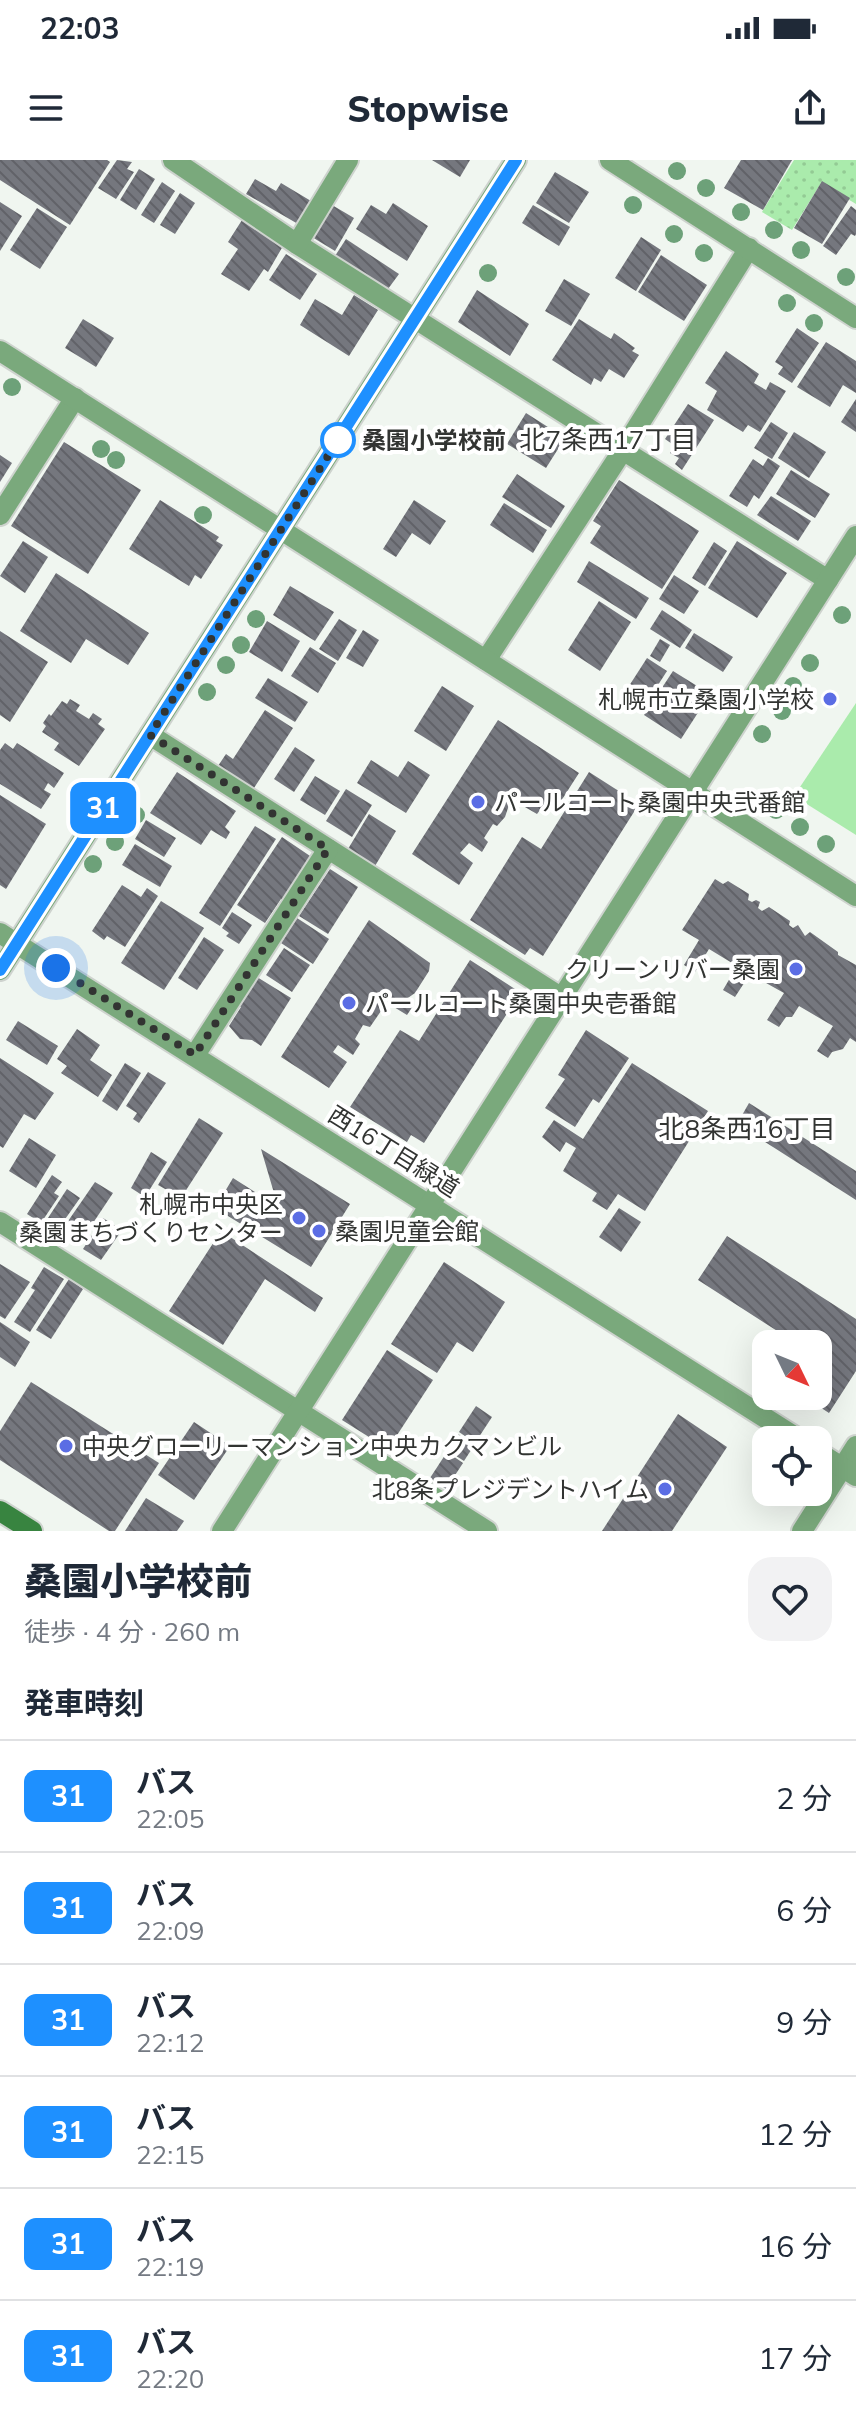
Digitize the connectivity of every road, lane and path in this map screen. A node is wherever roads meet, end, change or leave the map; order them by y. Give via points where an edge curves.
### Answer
1 (173, 160) edge
2 (348, 160) edge
3 (516, 160) edge
4 (610, 160) edge
5 (297, 244) junction
6 (749, 248) junction
7 (415, 318) junction
8 (856, 318) edge
9 (0, 351) edge
10 (75, 398) junction
11 (623, 450) junction
12 (0, 515) edge
13 (281, 531) junction
14 (856, 536) edge
15 (828, 580) junction
16 (486, 660) junction
17 (150, 735) junction
18 (692, 792) junction
19 (328, 849) junction
20 (856, 896) edge
21 (8, 938) edge
22 (0, 970) edge
23 (562, 998) junction
24 (195, 1055) junction
25 (430, 1204) junction
26 (0, 1222) edge
27 (299, 1411) junction
28 (778, 1426) edge
29 (856, 1446) edge
30 (832, 1461) edge
31 (849, 1472) edge
32 (0, 1511) edge
33 (32, 1531) edge
34 (222, 1531) edge
35 (487, 1531) edge
36 (802, 1531) edge

1 - 5 street
2 - 5 street
3 - 7 street
4 - 6 street
5 - 7 street
6 - 8 street
6 - 11 street
7 - 11 street
7 - 13 street
9 - 10 street
10 - 12 street
10 - 13 street
11 - 15 street
11 - 16 street
13 - 16 street
13 - 17 street
14 - 15 street
15 - 18 street
16 - 18 street
17 - 19 street
17 - 21 street
18 - 20 street
18 - 23 street
19 - 23 street
19 - 24 street
21 - 22 street
21 - 24 street, 西16丁目緑道
23 - 25 street
24 - 25 street, 西16丁目緑道
25 - 27 street
25 - 28 street, 西16丁目緑道
26 - 27 street
27 - 34 street
27 - 35 street
29 - 31 street
30 - 31 street
31 - 36 street
32 - 33 main road

